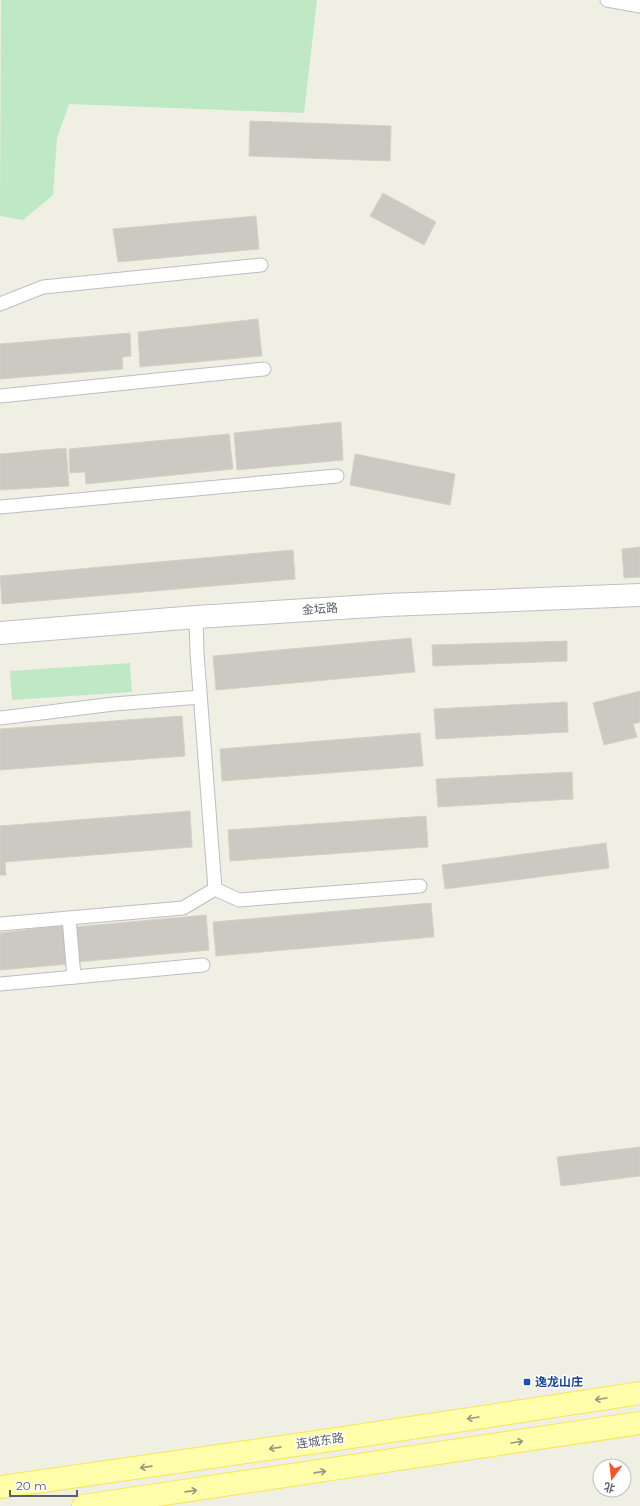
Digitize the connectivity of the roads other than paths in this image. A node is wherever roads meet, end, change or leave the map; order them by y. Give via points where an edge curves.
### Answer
1 (607, 0) edge
2 (640, 6) edge
3 (261, 265) dead end
4 (0, 304) edge
5 (264, 369) dead end
6 (0, 396) edge
7 (337, 476) dead end
8 (0, 507) edge
9 (640, 595) edge
10 (196, 617) junction
11 (0, 634) edge
12 (200, 697) junction
13 (0, 718) edge
14 (420, 886) dead end
15 (215, 889) junction
16 (68, 918) junction
17 (0, 924) edge
18 (204, 965) dead end
19 (74, 977) junction
20 (0, 984) edge
21 (640, 1393) edge
22 (640, 1424) edge
23 (0, 1487) edge
24 (83, 1506) edge

1 - 2 lane
3 - 4 lane via 43,287
5 - 6 lane
7 - 8 lane
9 - 10 main road, 金坛路 via 387,605
10 - 11 main road, 金坛路
10 - 12 lane
12 - 13 lane via 114,704
12 - 15 lane
14 - 15 lane via 239,900
15 - 16 lane via 183,908
16 - 17 lane
16 - 19 lane
18 - 19 lane
19 - 20 lane
21 -> 23 main road, 连城东路
24 -> 22 main road

